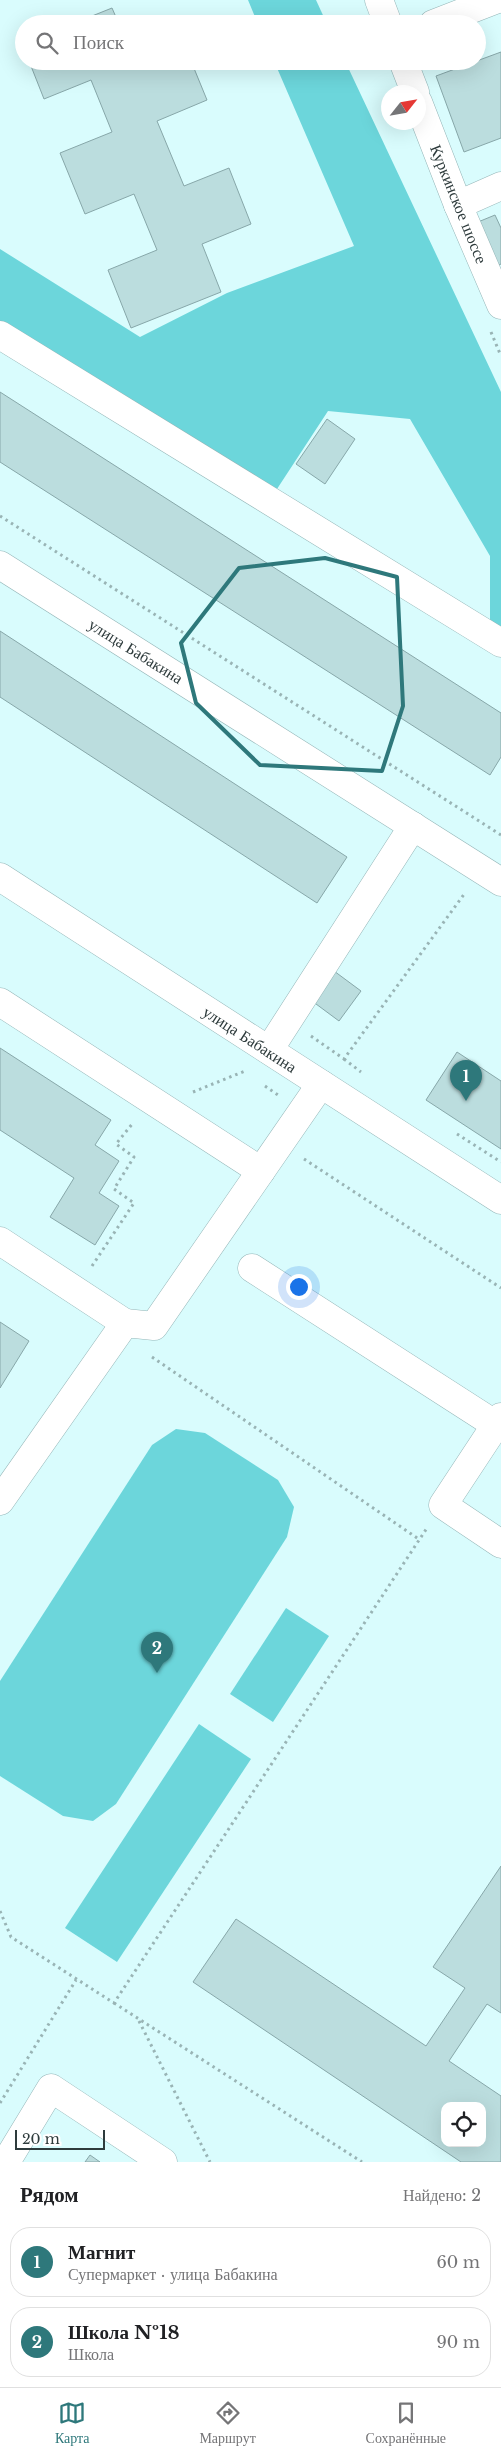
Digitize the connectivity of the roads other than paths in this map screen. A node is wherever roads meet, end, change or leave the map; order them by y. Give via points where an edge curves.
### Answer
1 (379, 0) edge
2 (495, 0) edge
3 (385, 15) edge
4 (456, 15) edge
5 (406, 70) edge
6 (412, 85) edge
7 (426, 123) edge
8 (501, 186) edge
9 (458, 205) junction
10 (501, 305) edge
11 (0, 335) edge
12 (0, 565) edge
13 (501, 643) edge
14 (413, 826) junction
15 (0, 877) edge
16 (501, 882) edge
17 (0, 1002) edge
18 (269, 1050) junction
19 (321, 1084) junction
20 (261, 1171) junction
21 (501, 1200) edge
22 (0, 1241) edge
23 (252, 1268) dead end
24 (125, 1323) junction
25 (498, 1421) edge
26 (0, 1501) edge
27 (501, 1544) edge
28 (6, 2162) edge
29 (163, 2162) edge

1 - 3 street
2 - 4 street
5 - 6 street
7 - 9 street, Куркинское шоссе
8 - 9 street
9 - 10 street, Куркинское шоссе
11 - 13 street
12 - 14 street, улица Бабакина
14 - 16 street, улица Бабакина
14 - 18 street
15 - 18 street, улица Бабакина
17 - 20 street
18 - 19 street, улица Бабакина
19 - 20 street
19 - 21 street, улица Бабакина
20 - 24 street via 154,1326
22 - 24 street
23 - 25 street
24 - 26 street
25 - 27 street via 443,1505
28 - 29 street via 51,2088

